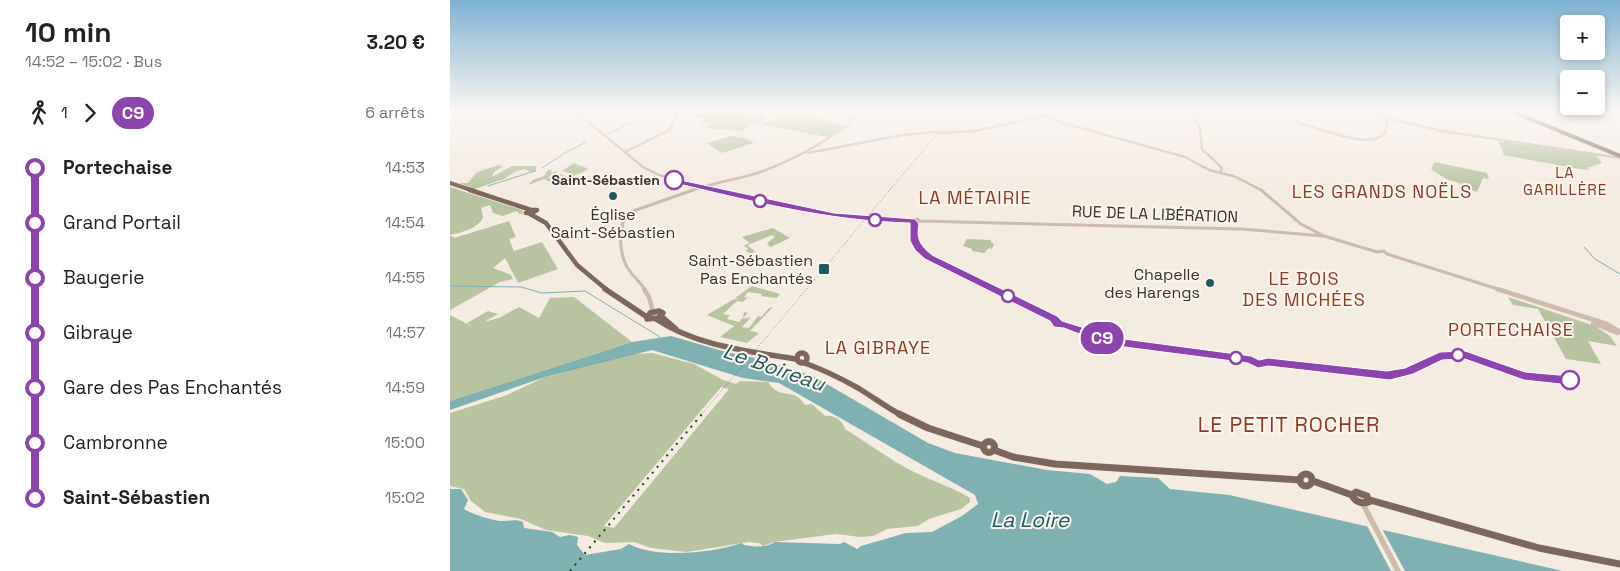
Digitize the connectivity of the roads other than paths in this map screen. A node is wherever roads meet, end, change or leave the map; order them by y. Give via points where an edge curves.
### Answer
1 (607, 138) edge
2 (654, 138) edge
3 (830, 138) edge
4 (887, 138) edge
5 (1117, 138) edge
6 (1201, 138) edge
7 (1346, 138) edge
8 (1376, 138) edge
9 (1487, 138) edge
10 (1574, 138) edge
11 (812, 151) junction
12 (625, 152) junction
13 (1620, 157) edge
14 (1223, 172) junction
15 (1232, 176) joint
16 (450, 183) edge
17 (701, 187) junction
18 (995, 222) joint
19 (1315, 234) junction
20 (654, 313) junction
21 (1620, 333) edge
22 (1366, 504) junction
23 (1620, 564) edge
24 (1398, 571) edge

1 - 12 street
2 - 12 street
3 - 11 street
4 - 11 street
5 - 14 street via 1185,157 1216,172
6 - 14 street via 1203,151
7 - 8 street via 1363,141
9 - 13 street
10 - 13 main road
11 - 17 street via 757,173
12 - 17 street via 655,174
14 - 15 street
15 - 19 street via 1263,191
16 - 20 main road via 532,212 549,226 585,273 638,311
17 - 18 street, bridge via 809,211 872,220 912,221 916,224 920,221
17 - 20 street via 625,214 619,236 626,266 639,280
18 - 19 street, RUE DE LA LIBÉRATION via 1212,227
19 - 21 street via 1566,312
20 - 22 main road via 674,331 687,336 737,349 800,359 928,428 983,446 993,443 994,450 1013,457 1055,464 1300,480 1308,485 1313,481 1352,495 1362,493
22 - 23 main road via 1559,554
22 - 24 street

